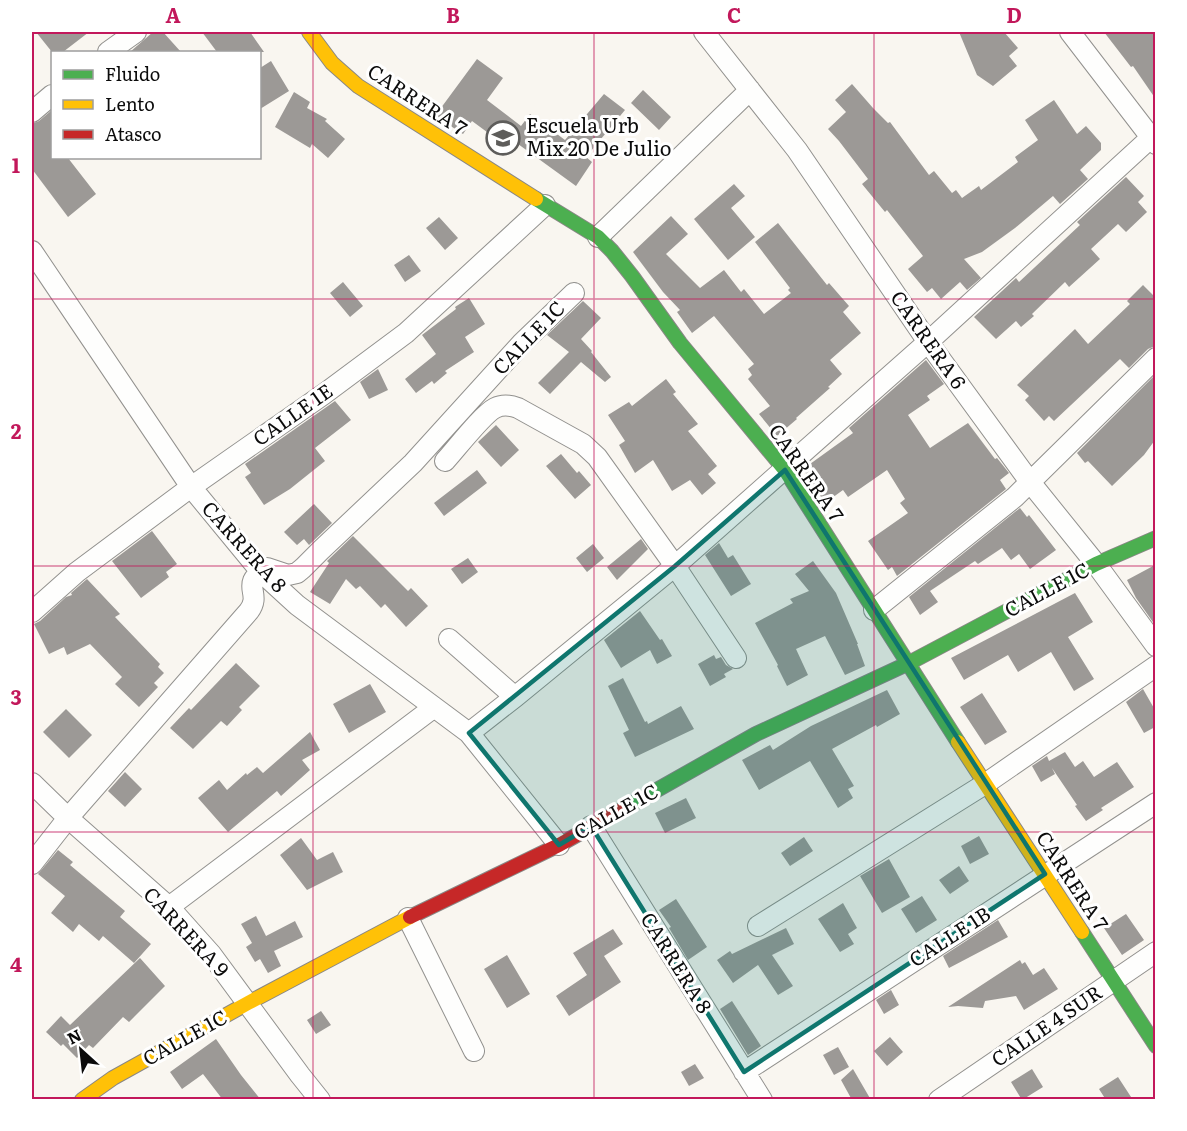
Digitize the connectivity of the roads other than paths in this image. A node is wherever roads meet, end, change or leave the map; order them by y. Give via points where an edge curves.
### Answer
1 (309, 32) edge
2 (704, 32) edge
3 (1070, 32) edge
4 (750, 90) junction
5 (51, 96) edge
6 (32, 112) edge
7 (1154, 138) edge
8 (545, 205) junction
9 (598, 237) junction
10 (32, 251) edge
11 (574, 293) dead end
12 (928, 342) junction
13 (1155, 358) edge
14 (445, 461) dead end
15 (785, 470) junction
16 (1030, 482) junction
17 (191, 487) junction
18 (1155, 538) edge
19 (1096, 564) junction
20 (675, 566) junction
21 (265, 575) junction
22 (874, 610) junction
23 (32, 612) edge
24 (449, 639) dead end
25 (1155, 646) edge
26 (736, 658) dead end
27 (909, 663) junction
28 (1155, 666) edge
29 (515, 698) junction
30 (433, 708) junction
31 (469, 733) junction
32 (32, 783) edge
33 (985, 784) junction
34 (1155, 803) edge
35 (68, 818) junction
36 (591, 826) junction
37 (559, 844) junction
38 (32, 864) edge
39 (1045, 874) junction
40 (169, 908) junction
41 (408, 918) junction
42 (758, 926) dead end
43 (1155, 952) edge
44 (1113, 981) junction
45 (248, 1003) junction
46 (1155, 1046) edge
47 (474, 1051) dead end
48 (744, 1072) junction
49 (82, 1100) edge
50 (320, 1100) edge
51 (762, 1100) edge
52 (939, 1100) edge

1 - 8 street, CARRERA 7 via 332,63 358,86
2 - 4 street, CARRERA 6
3 - 7 street
4 - 9 street
4 - 12 street, CARRERA 6 via 792,144
5 - 6 street
7 - 12 street
8 - 9 street, CARRERA 7
8 - 17 street, CALLE 1E via 406,333
9 - 15 street, CARRERA 7
10 - 17 street, CARRERA 8
11 - 21 street, CALLE 1C via 522,343 413,463 303,568 292,575 267,568
12 - 15 street
12 - 16 street, CARRERA 6
13 - 16 street
14 - 20 street via 490,411 504,405 518,408 583,444 597,457
15 - 20 street
15 - 22 street, CARRERA 7
16 - 19 street, CARRERA 6
16 - 22 street
17 - 21 street, CARRERA 8
17 - 23 street, CALLE 1E via 77,572
18 - 19 street, CALLE 1C
19 - 25 street, CARRERA 6
19 - 27 street, CALLE 1C
20 - 26 street
20 - 29 street
21 - 30 street, CARRERA 8 via 297,605
21 - 35 street via 251,583 255,599 249,611
22 - 27 street, CARRERA 7
24 - 29 street
27 - 33 street, CARRERA 7
27 - 36 street, CALLE 1C via 756,734
28 - 33 street
29 - 31 street
30 - 31 street, CARRERA 8
30 - 40 street
31 - 37 street, CARRERA 8
32 - 35 street, CARRERA 9
33 - 39 street, CARRERA 7
33 - 42 street
34 - 39 street, CALLE 1B
35 - 38 street
35 - 40 street, CARRERA 9
36 - 37 street, CALLE 1C
36 - 48 street, CARRERA 8
37 - 41 street, CALLE 1C
39 - 44 street, CARRERA 7
39 - 48 street, CALLE 1B
40 - 45 street, CARRERA 9 via 212,954
41 - 45 street, CALLE 1C
41 - 47 street
43 - 44 street, CALLE 4 SUR
44 - 46 street, CARRERA 7
44 - 52 street, CALLE 4 SUR
45 - 49 street, CALLE 1C via 113,1078
45 - 50 street, CARRERA 9
48 - 51 street, CARRERA 8

